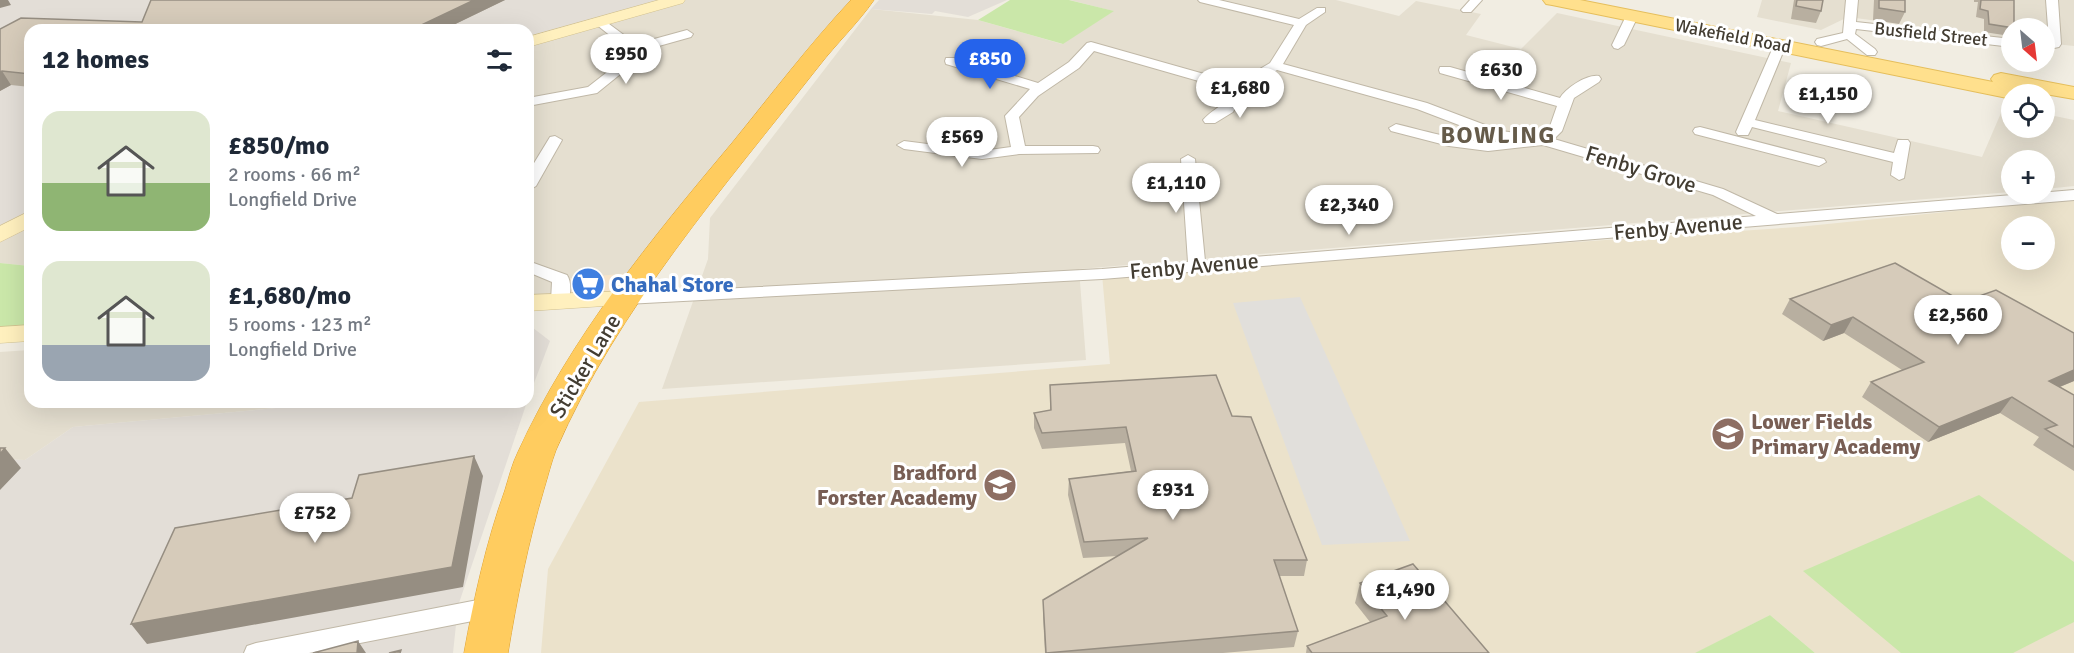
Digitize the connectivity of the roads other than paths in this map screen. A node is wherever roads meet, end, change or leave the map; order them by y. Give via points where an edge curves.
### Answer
1 (676, 0) edge
2 (1204, 0) edge
3 (1476, 0) edge
4 (1552, 0) edge
5 (1617, 0) edge
6 (1852, 0) edge
7 (2052, 0) edge
8 (859, 3) edge
9 (1321, 10) dead end
10 (1467, 10) dead end
11 (1632, 16) junction
12 (2053, 18) edge
13 (601, 22) junction
14 (1301, 23) junction
15 (1850, 30) junction
16 (687, 34) dead end
17 (534, 40) edge
18 (1821, 42) junction
19 (2001, 42) edge
20 (1618, 45) dead end
21 (1780, 45) junction
22 (634, 49) junction
23 (1871, 52) junction
24 (951, 61) dead end
25 (1275, 66) junction
26 (1445, 70) dead end
27 (1594, 79) dead end
28 (1040, 88) junction
29 (1238, 88) junction
30 (2001, 90) edge
31 (2074, 93) edge
32 (534, 101) edge
33 (2055, 102) edge
34 (1565, 104) junction
35 (2074, 106) edge
36 (1210, 120) dead end
37 (1747, 122) junction
38 (1396, 128) dead end
39 (1700, 132) dead end
40 (555, 140) dead end
41 (1545, 141) junction
42 (1739, 142) junction
43 (1903, 143) dead end
44 (904, 145) dead end
45 (1019, 150) junction
46 (1093, 150) dead end
47 (1188, 159) dead end
48 (1900, 159) junction
49 (1819, 162) dead end
50 (1899, 175) dead end
51 (534, 176) edge
52 (2074, 195) edge
53 (1775, 219) junction
54 (24, 221) edge
55 (0, 235) edge
56 (1197, 266) junction
57 (534, 268) edge
58 (626, 299) junction
59 (560, 301) junction
60 (534, 303) edge
61 (24, 333) edge
62 (0, 335) edge
63 (493, 607) junction
64 (256, 653) edge
65 (486, 653) edge

1 - 13 street
2 - 14 street
3 - 10 street
4 - 11 main road, Wakefield Road
5 - 18 main road, Wakefield Road
6 - 15 street
7 - 12 street
8 - 58 highway, Sticker Lane
9 - 14 street
11 - 20 street
11 - 21 main road, Wakefield Road
13 - 17 street
13 - 22 street
14 - 25 street
15 - 18 street
15 - 19 street, Busfield Street
15 - 23 street
16 - 22 street
18 - 23 main road, Wakefield Road
21 - 30 main road, Wakefield Road
21 - 37 street
22 - 32 street via 635,56 592,90
23 - 31 main road, Wakefield Road
24 - 28 street
25 - 29 street
25 - 41 street via 1422,106 1498,135
26 - 34 street
27 - 34 street via 1568,96
28 - 29 street via 1074,65 1090,46
28 - 45 street via 1012,116
29 - 36 street via 1228,109
33 - 35 main road
34 - 41 street via 1555,131
37 - 42 street
37 - 48 street
38 - 41 street, Fenby Grove via 1488,147
39 - 42 street
40 - 51 street
41 - 53 street, Fenby Grove via 1718,192
42 - 49 street
43 - 48 street
44 - 45 street via 982,154
45 - 46 street
47 - 56 street
48 - 50 street
52 - 53 street, Fenby Avenue
53 - 56 street, Fenby Avenue
54 - 55 street
56 - 58 street, Fenby Avenue
57 - 59 street via 561,279
58 - 59 street, Fenby Avenue
58 - 63 highway, Sticker Lane via 561,402 536,453
59 - 60 street, Fenby Avenue
61 - 62 street
63 - 64 street
63 - 65 highway, Sticker Lane

